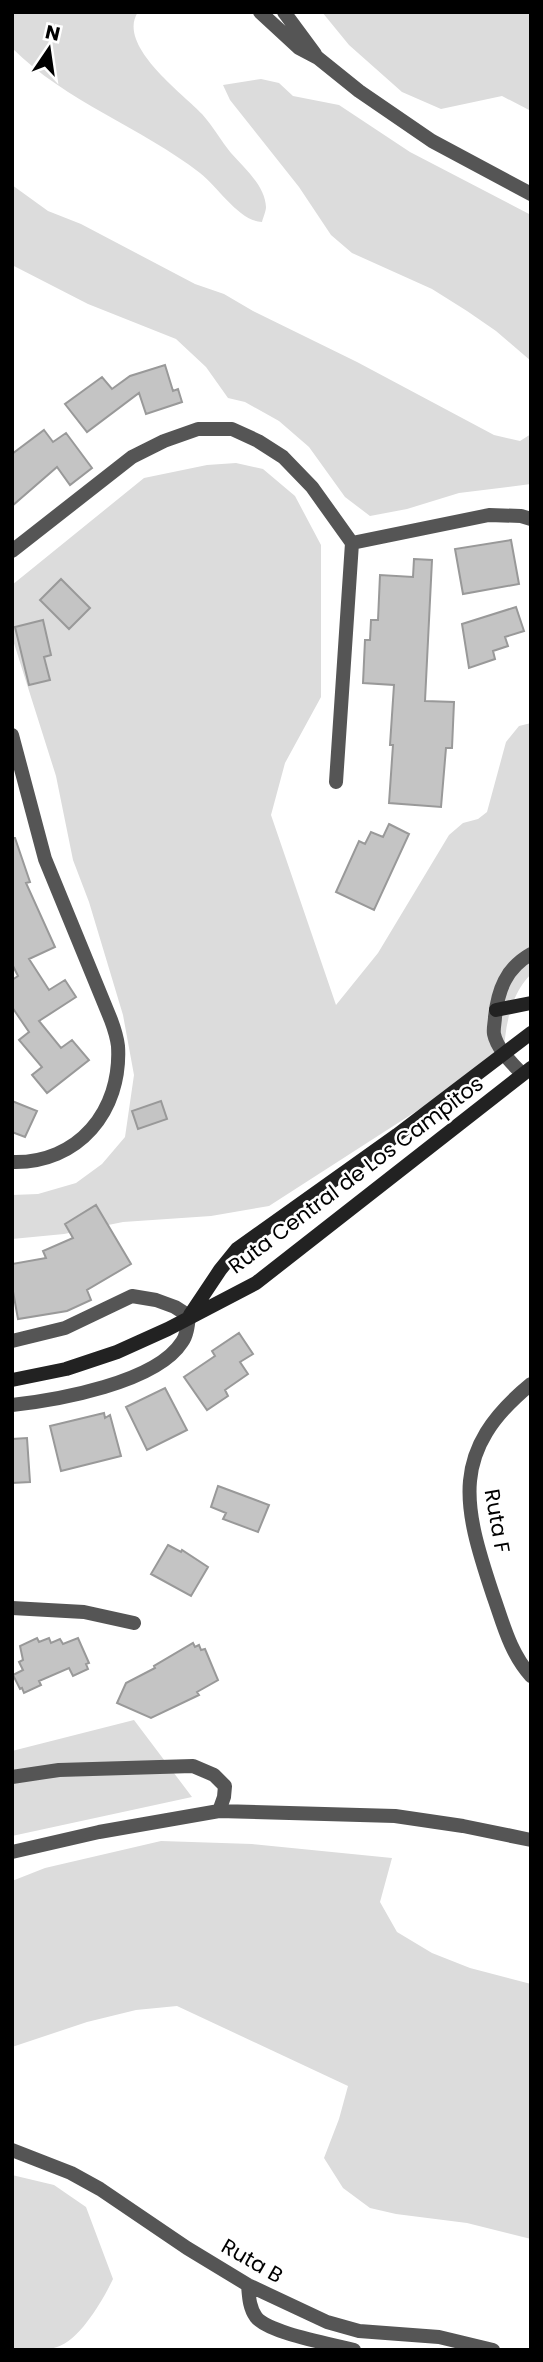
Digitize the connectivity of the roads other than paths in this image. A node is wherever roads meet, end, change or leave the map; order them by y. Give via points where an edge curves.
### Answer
1 (260, 12) edge
2 (284, 12) edge
3 (318, 58) junction
4 (531, 194) edge
5 (531, 519) edge
6 (352, 543) junction
7 (12, 551) edge
8 (12, 735) edge
9 (336, 782) dead end
10 (531, 954) edge
11 (531, 1003) edge
12 (496, 1010) junction
13 (531, 1033) edge
14 (504, 1054) junction
15 (526, 1071) edge
16 (12, 1162) edge
17 (190, 1316) junction
18 (12, 1341) edge
19 (12, 1380) edge
20 (531, 1384) edge
21 (12, 1405) edge
22 (12, 1608) edge
23 (134, 1623) dead end
24 (531, 1676) edge
25 (12, 1777) edge
26 (219, 1811) junction
27 (531, 1840) edge
28 (12, 1852) edge
29 (12, 2150) edge
30 (248, 2285) junction
31 (354, 2350) edge
32 (493, 2350) edge

1 - 3 street via 299,48
2 - 3 street
3 - 4 street via 432,141
5 - 6 street via 489,515
6 - 7 street via 283,457 232,429 198,429 132,457
6 - 9 street
8 - 16 street via 45,859 118,1045 111,1100 96,1126 58,1155 30,1163
10 - 12 street via 507,973
11 - 12 main road
12 - 14 street via 494,1034
13 - 14 main road, Ruta Central de Los Campitos
14 - 15 street
14 - 17 main road, Ruta Central de Los Campitos via 237,1249
15 - 17 main road, Ruta Central de Los Campitos via 256,1283
17 - 18 street via 156,1300 132,1297 65,1328
17 - 19 main road via 88,1363
17 - 21 street via 181,1344 152,1367 92,1392
20 - 24 street, Ruta F via 506,1407 476,1451 468,1492 480,1556 510,1646
22 - 23 street via 84,1612
25 - 26 street via 59,1770 193,1766 225,1786
26 - 27 street via 395,1816
26 - 28 street
29 - 30 street, Ruta B via 100,2189
30 - 31 street via 250,2306 257,2318 274,2329
30 - 32 street, Ruta B via 327,2322 359,2330 439,2337

